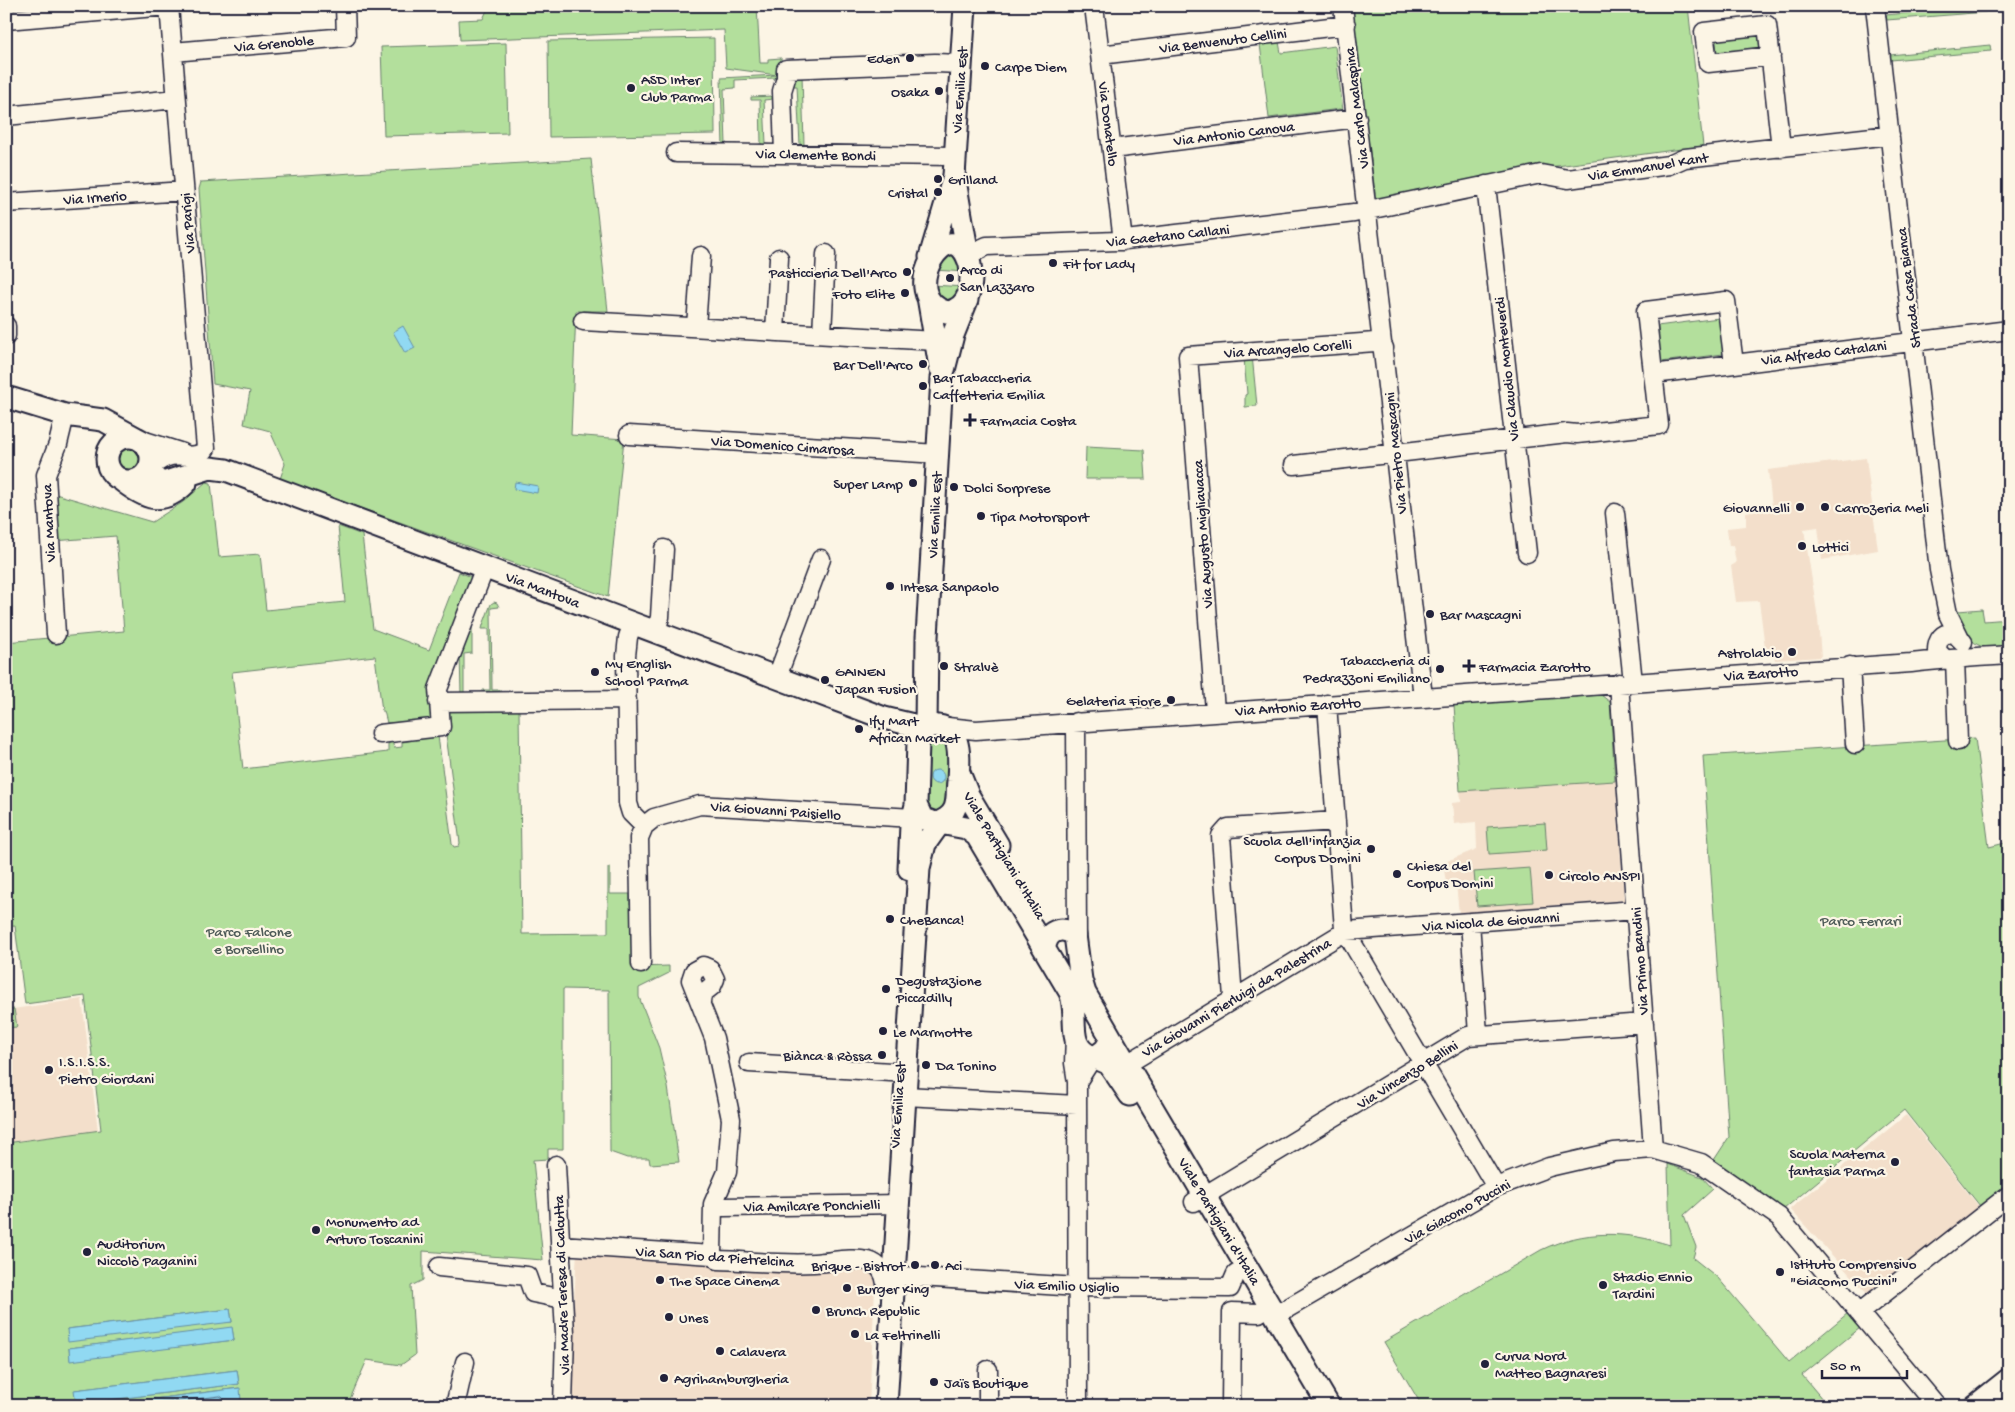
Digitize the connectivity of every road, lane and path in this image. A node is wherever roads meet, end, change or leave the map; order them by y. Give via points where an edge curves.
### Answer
1 (168, 6) edge
2 (345, 6) edge
3 (965, 6) edge
4 (1094, 6) edge
5 (1343, 6) edge
6 (1876, 6) edge
7 (6, 20) edge
8 (1346, 26) junction
9 (173, 52) junction
10 (1100, 55) junction
11 (1771, 56) dead end
12 (961, 64) junction
13 (176, 99) junction
14 (6, 116) edge
15 (1357, 118) junction
16 (1890, 135) junction
17 (1112, 148) junction
18 (1781, 148) junction
19 (676, 153) dead end
20 (784, 154) junction
21 (955, 165) junction
22 (1486, 185) junction
23 (184, 191) junction
24 (6, 203) edge
25 (1368, 210) junction
26 (1124, 241) junction
27 (826, 254) dead end
28 (701, 256) dead end
29 (779, 258) dead end
30 (969, 260) junction
31 (929, 262) junction
32 (928, 297) junction
33 (966, 300) junction
34 (583, 320) dead end
35 (6, 326) edge
36 (696, 327) junction
37 (2009, 330) edge
38 (775, 332) junction
39 (822, 334) junction
40 (6, 336) edge
41 (936, 341) junction
42 (1914, 341) junction
43 (1384, 348) junction
44 (1188, 356) joint
45 (1734, 364) junction
46 (1653, 374) junction
47 (942, 378) junction
48 (6, 397) edge
49 (67, 416) junction
50 (629, 435) dead end
51 (139, 439) junction
52 (1514, 439) junction
53 (205, 440) junction
54 (1395, 453) junction
55 (938, 454) junction
56 (107, 455) junction
57 (194, 463) junction
58 (1294, 465) dead end
59 (149, 469) junction
60 (226, 470) junction
61 (120, 479) junction
62 (1615, 513) dead end
63 (664, 549) dead end
64 (1526, 553) dead end
65 (821, 559) dead end
66 (485, 567) junction
67 (633, 623) junction
68 (656, 632) junction
69 (56, 634) dead end
70 (1951, 649) junction
71 (2007, 655) edge
72 (1850, 666) junction
73 (777, 677) junction
74 (926, 682) junction
75 (1626, 682) junction
76 (1423, 697) junction
77 (627, 700) junction
78 (438, 702) junction
79 (1327, 704) junction
80 (1215, 706) junction
81 (884, 718) junction
82 (1076, 722) junction
83 (932, 727) junction
84 (976, 730) junction
85 (380, 734) dead end
86 (1958, 741) dead end
87 (1856, 744) dead end
88 (917, 748) junction
89 (959, 765) junction
90 (914, 811) junction
91 (1336, 820) junction
92 (940, 823) junction
93 (644, 826) junction
94 (1636, 910) junction
95 (1470, 922) junction
96 (1346, 931) junction
97 (1067, 933) junction
98 (1045, 947) junction
99 (641, 964) dead end
100 (1233, 998) junction
101 (701, 1002) dead end
102 (1644, 1023) junction
103 (1478, 1034) junction
104 (1075, 1035) junction
105 (1110, 1036) junction
106 (1093, 1057) junction
107 (749, 1064) dead end
108 (1127, 1064) junction
109 (1425, 1064) junction
110 (903, 1072) junction
111 (1077, 1082) junction
112 (905, 1096) junction
113 (1077, 1105) junction
114 (1653, 1149) junction
115 (556, 1165) dead end
116 (1496, 1187) junction
117 (2009, 1195) edge
118 (1200, 1199) junction
119 (895, 1204) junction
120 (724, 1206) dead end
121 (560, 1245) junction
122 (712, 1255) junction
123 (439, 1266) dead end
124 (891, 1275) junction
125 (1229, 1281) junction
126 (1078, 1287) junction
127 (563, 1299) junction
128 (1232, 1312) junction
129 (1268, 1314) junction
130 (1859, 1314) junction
131 (464, 1362) dead end
132 (988, 1370) dead end
133 (2009, 1379) edge
134 (1975, 1405) edge
135 (455, 1406) edge
136 (563, 1406) edge
137 (879, 1406) edge
138 (886, 1406) edge
139 (988, 1406) edge
140 (1078, 1406) edge
141 (1231, 1406) edge
142 (1315, 1406) edge
143 (1330, 1406) edge
144 (1937, 1406) edge

1 - 7 street
1 - 9 street, Via Parigi
2 - 9 street, Via Grenoble via 346,37
3 - 12 main road, Via Emilia Est
4 - 10 street, Via Donatello
5 - 8 street, Via Carlo Malaspina
6 - 16 street, Strada Casa Bianca
8 - 10 street, Via Benvenuto Cellini
8 - 15 street, Via Carlo Malaspina
9 - 13 street, Via Parigi
10 - 17 street, Via Donatello
11 - 18 street
12 - 20 street via 786,69 782,91
12 - 21 main road, Via Emilia Est
13 - 14 street
13 - 23 street, Via Parigi
15 - 17 street, Via Antonio Canova
15 - 25 street, Via Carlo Malaspina
16 - 18 street, Via Emmanuel Kant
16 - 42 street, Strada Casa Bianca
17 - 26 street, Via Donatello
18 - 22 street, Via Emmanuel Kant via 1685,158 1669,165 1568,179 1542,174
19 - 20 street, Via Clemente Bondi
20 - 21 street, Via Clemente Bondi
21 - 30 main road, Via Emilia Est
21 - 31 main road, Via Emilia Est
22 - 25 street, Via Emmanuel Kant
22 - 52 street, Via Claudio Monteverdi
23 - 24 street, Via Irnerio
23 - 53 street, Via Parigi
25 - 26 street, Via Gaetano Callani
25 - 43 street, Via Pietro Mascagni
26 - 30 street, Via Gaetano Callani via 987,246
27 - 39 street
28 - 36 street
29 - 38 street
30 - 31 main road via 960,246 951,243 938,248
30 - 33 main road, Via Emilia Est via 971,283
31 - 32 main road, Via Emilia Est
32 - 33 main road via 935,307 947,312
32 - 41 main road, Via Emilia Est
33 - 47 main road, Via Emilia Est
34 - 36 street
35 - 40 street
36 - 38 street
37 - 42 street, Via Alfredo Catalani
38 - 39 street
39 - 41 street
41 - 47 main road, Via Emilia Est
42 - 45 street, Via Alfredo Catalani
42 - 70 street, Strada Casa Bianca
43 - 44 street, Via Arcangelo Corelli via 1375,342
43 - 54 street, Via Pietro Mascagni
44 - 80 street, Via Augusto Migliavacca
45 - 46 street, Via Alfredo Catalani
45 - 46 street via 1726,301 1646,311
46 - 52 street via 1659,425
47 - 55 main road, Via Emilia Est
48 - 49 main road
49 - 51 main road via 103,420
49 - 56 main road via 97,434
49 - 69 street, Via Mantova via 46,475
50 - 55 street, Via Domenico Cimarosa
51 - 56 main road via 127,436 118,439
51 - 57 street
51 - 59 main road via 150,452
52 - 54 street
52 - 64 street, Via Claudio Monteverdi
53 - 57 street via 205,451 197,455
53 - 60 street, Via Parigi
54 - 58 street
54 - 76 street, Via Pietro Mascagni
55 - 74 main road, Via Emilia Est
56 - 61 main road via 109,469
57 - 59 main road, Via Mantova via 163,483 158,482
57 - 60 main road, Via Mantova
57 - 61 main road via 179,490 166,498 149,497
59 - 61 main road via 136,480
60 - 66 main road, Via Mantova
62 - 75 street, Via Primo Bandini
63 - 68 street via 660,617
65 - 73 street
66 - 67 main road, Via Mantova
66 - 78 street via 440,684
67 - 68 main road, Via Mantova
67 - 77 street via 627,644
68 - 73 main road, Via Mantova
70 - 71 street, Via Zarotto
70 - 72 street, Via Zarotto via 1902,663
70 - 86 street
72 - 75 street, Via Zarotto
72 - 87 street
73 - 81 main road, Via Mantova
74 - 81 main road via 911,710
74 - 83 main road, Via Emilia Est
75 - 76 street, Via Antonio Zarotto
75 - 94 street, Via Primo Bandini
76 - 79 street, Via Antonio Zarotto
77 - 78 street
77 - 93 street via 629,807
78 - 85 street via 441,727
79 - 80 street, Via Antonio Zarotto
79 - 91 street
80 - 82 street, Via Antonio Zarotto
81 - 83 main road, Via Mantova
81 - 88 main road, Via Mantova via 906,731
82 - 84 street, Via Antonio Zarotto
82 - 97 street via 1076,912
83 - 84 street, Via Antonio Zarotto
83 - 88 main road, Via Emilia Est via 919,736
83 - 89 main road, Via Emilia Est via 950,731 956,737
84 - 89 street via 972,731 963,747
88 - 90 main road, Via Emilia Est
89 - 92 main road, Via Emilia Est via 955,807
89 - 97 main road, Viale Partigiani d'Italia via 968,795 1039,915 1048,924
90 - 92 main road via 927,822
90 - 93 street, Via Giovanni Paisiello via 703,805 662,814
90 - 110 main road, Via Emilia Est
91 - 96 street
91 - 100 street via 1228,828 1222,836
92 - 98 main road, Viale Partigiani d'Italia via 960,826 974,833
92 - 110 main road, Via Emilia Est via 925,844 919,863
93 - 99 street via 638,843
94 - 95 street, Via Nicola de Giovanni
94 - 102 street, Via Primo Bandini
95 - 96 street, Via Nicola de Giovanni
95 - 103 street
96 - 100 street, Via Giovanni Pierluigi da Palestrina
96 - 109 street
97 - 98 main road, Viale Partigiani d'Italia via 1048,937
97 - 105 main road, Viale Partigiani d'Italia via 1085,993
98 - 104 main road, Viale Partigiani d'Italia via 1073,999
100 - 108 street, Via Giovanni Pierluigi da Palestrina
101 - 122 street via 718,1052 731,1119 726,1175 713,1204
102 - 103 street, Via Vincenzo Bellini
102 - 114 street, Via Primo Bandini
103 - 109 street, Via Vincenzo Bellini via 1468,1036
104 - 106 main road, Viale Partigiani d'Italia via 1077,1048
104 - 111 street
105 - 106 main road via 1104,1051
105 - 108 main road, Viale Partigiani d'Italia
106 - 111 street
106 - 118 main road, Viale Partigiani d'Italia via 1109,1064
107 - 110 street
108 - 118 main road, Viale Partigiani d'Italia
109 - 116 street
109 - 118 street, Via Vincenzo Bellini
110 - 112 main road, Via Emilia Est
110 - 119 main road, Via Emilia Est
111 - 113 street
112 - 113 street
112 - 119 main road, Via Emilia Est
113 - 126 street
114 - 116 street, Via Giacomo Puccini via 1614,1152 1549,1166
114 - 130 street, Via Giacomo Puccini via 1701,1163 1779,1217
115 - 121 street, Via Madre Teresa di Calcutta
116 - 129 street, Via Giacomo Puccini
117 - 130 street
118 - 125 main road, Viale Partigiani d'Italia
118 - 129 main road, Viale Partigiani d'Italia
119 - 120 street, Via Amilcare Ponchielli
119 - 124 main road, Via Emilia Est
121 - 122 street, Via San Pio da Pietrelcina
121 - 127 street, Via Madre Teresa di Calcutta
122 - 124 street, Via San Pio da Pietrelcina via 718,1260 814,1263 850,1259 869,1262
123 - 127 street via 527,1276 533,1293
124 - 126 street, Via Emilio Usiglio
124 - 137 main road, Via Emilia Est
124 - 138 main road, Via Emilia Est
125 - 126 street, Via Emilio Usiglio
125 - 128 street
125 - 129 main road, Viale Partigiani d'Italia
126 - 140 street
127 - 136 street, Via Madre Teresa di Calcutta
128 - 129 street
128 - 141 street
129 - 142 main road, Viale Partigiani d'Italia
129 - 143 main road, Viale Partigiani d'Italia
130 - 144 street, Via Giacomo Puccini
131 - 135 street
132 - 139 street
133 - 134 main road

